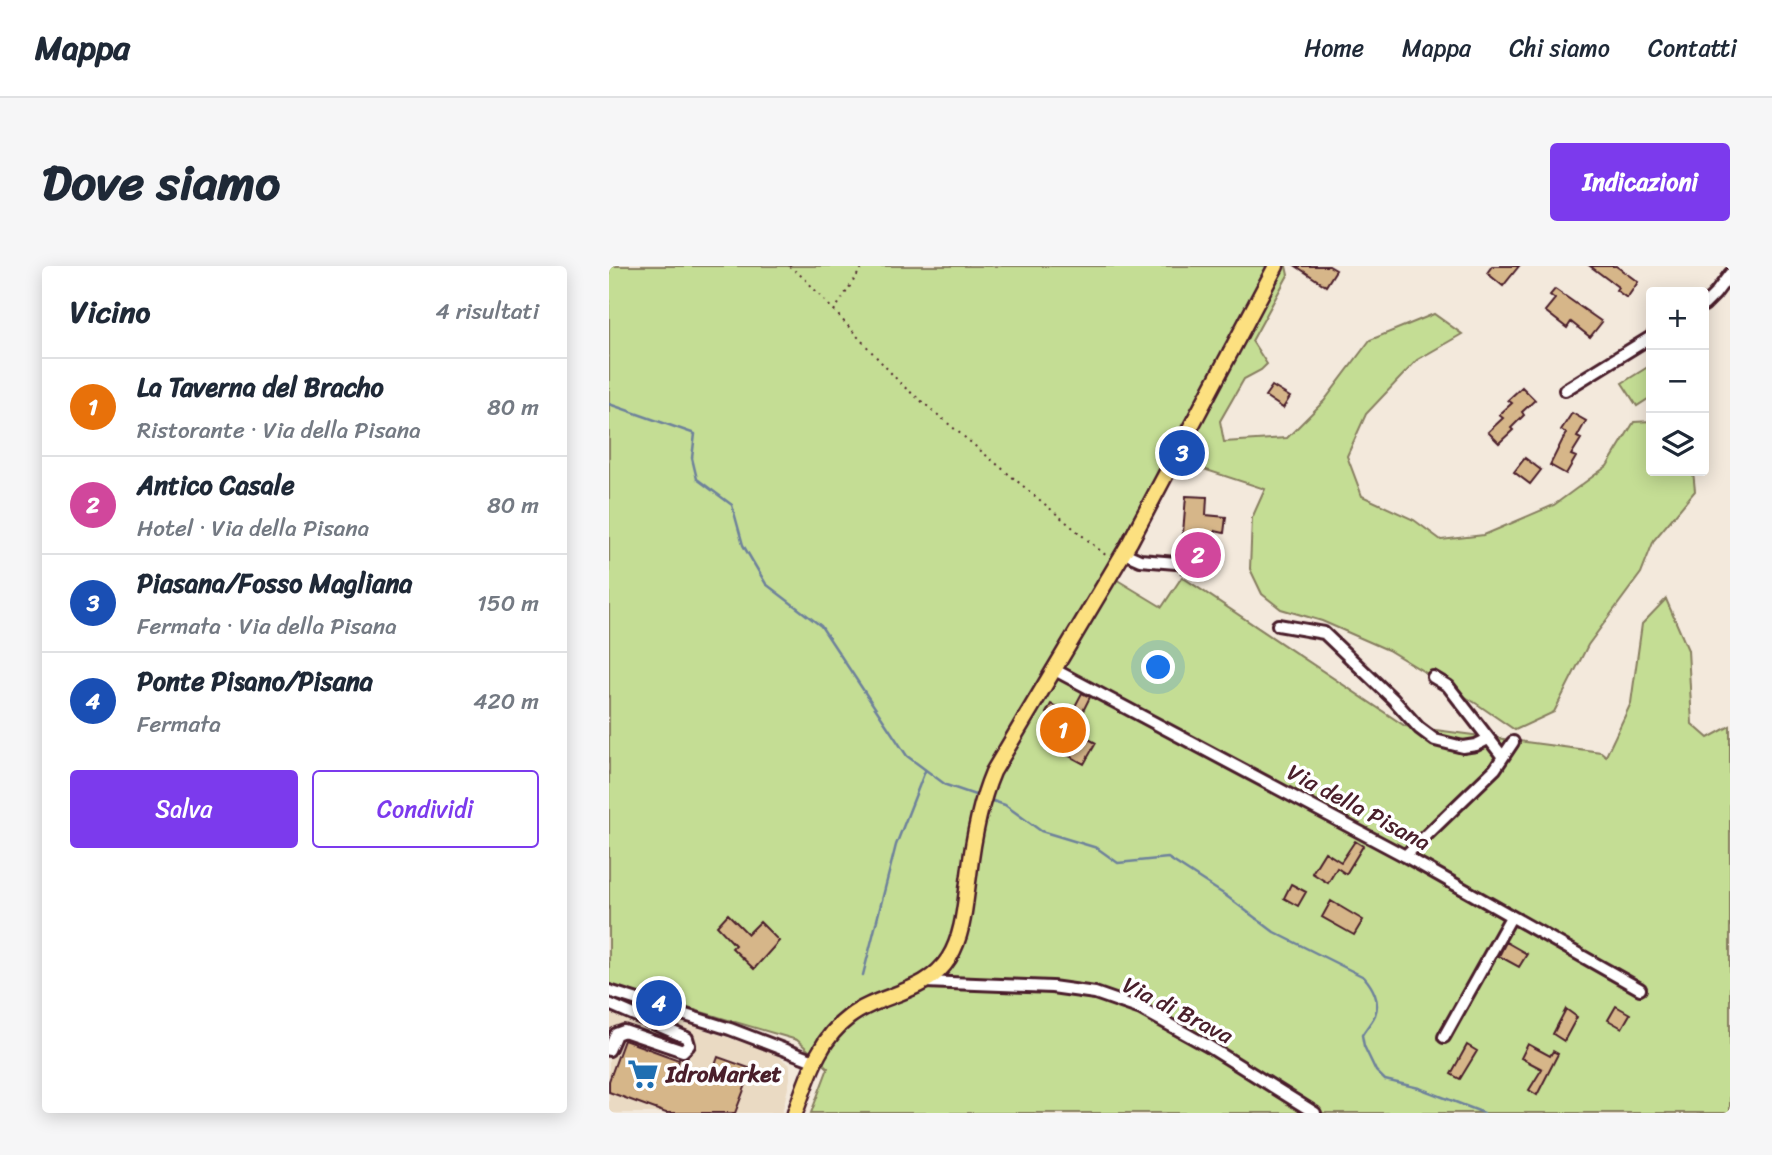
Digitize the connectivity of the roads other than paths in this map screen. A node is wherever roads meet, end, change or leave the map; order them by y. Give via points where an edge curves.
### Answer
1 (1276, 266) edge
2 (1730, 274) edge
3 (1709, 300) edge
4 (1646, 340) edge
5 (1565, 390) dead end
6 (1120, 559) junction
7 (1176, 563) dead end
8 (1278, 625) dead end
9 (1053, 669) junction
10 (1433, 677) dead end
11 (1488, 738) junction
12 (1513, 742) dead end
13 (1503, 757) junction
14 (1405, 856) junction
15 (1511, 917) junction
16 (925, 982) junction
17 (1640, 989) dead end
18 (609, 991) edge
19 (609, 1004) edge
20 (1444, 1037) dead end
21 (609, 1050) edge
22 (814, 1061) junction
23 (795, 1113) edge
24 (1315, 1113) edge

1 - 6 main road
2 - 3 street
4 - 5 street
6 - 7 street
6 - 9 main road
8 - 11 street via 1324,633 1435,740 1463,747
9 - 14 street, Via della Pisana
9 - 16 main road via 989,782 979,812 957,941 945,964
10 - 11 street via 1448,686
11 - 13 street
12 - 13 street
13 - 14 street
14 - 15 street, Via della Pisana
15 - 17 street, Via della Pisana
15 - 20 street
16 - 22 main road via 851,1015
16 - 24 street, Via di Brava via 1052,986 1095,993 1152,1016 1207,1046
18 - 22 street
19 - 21 street via 687,1038 689,1045 683,1051 624,1031 616,1034
22 - 23 main road

